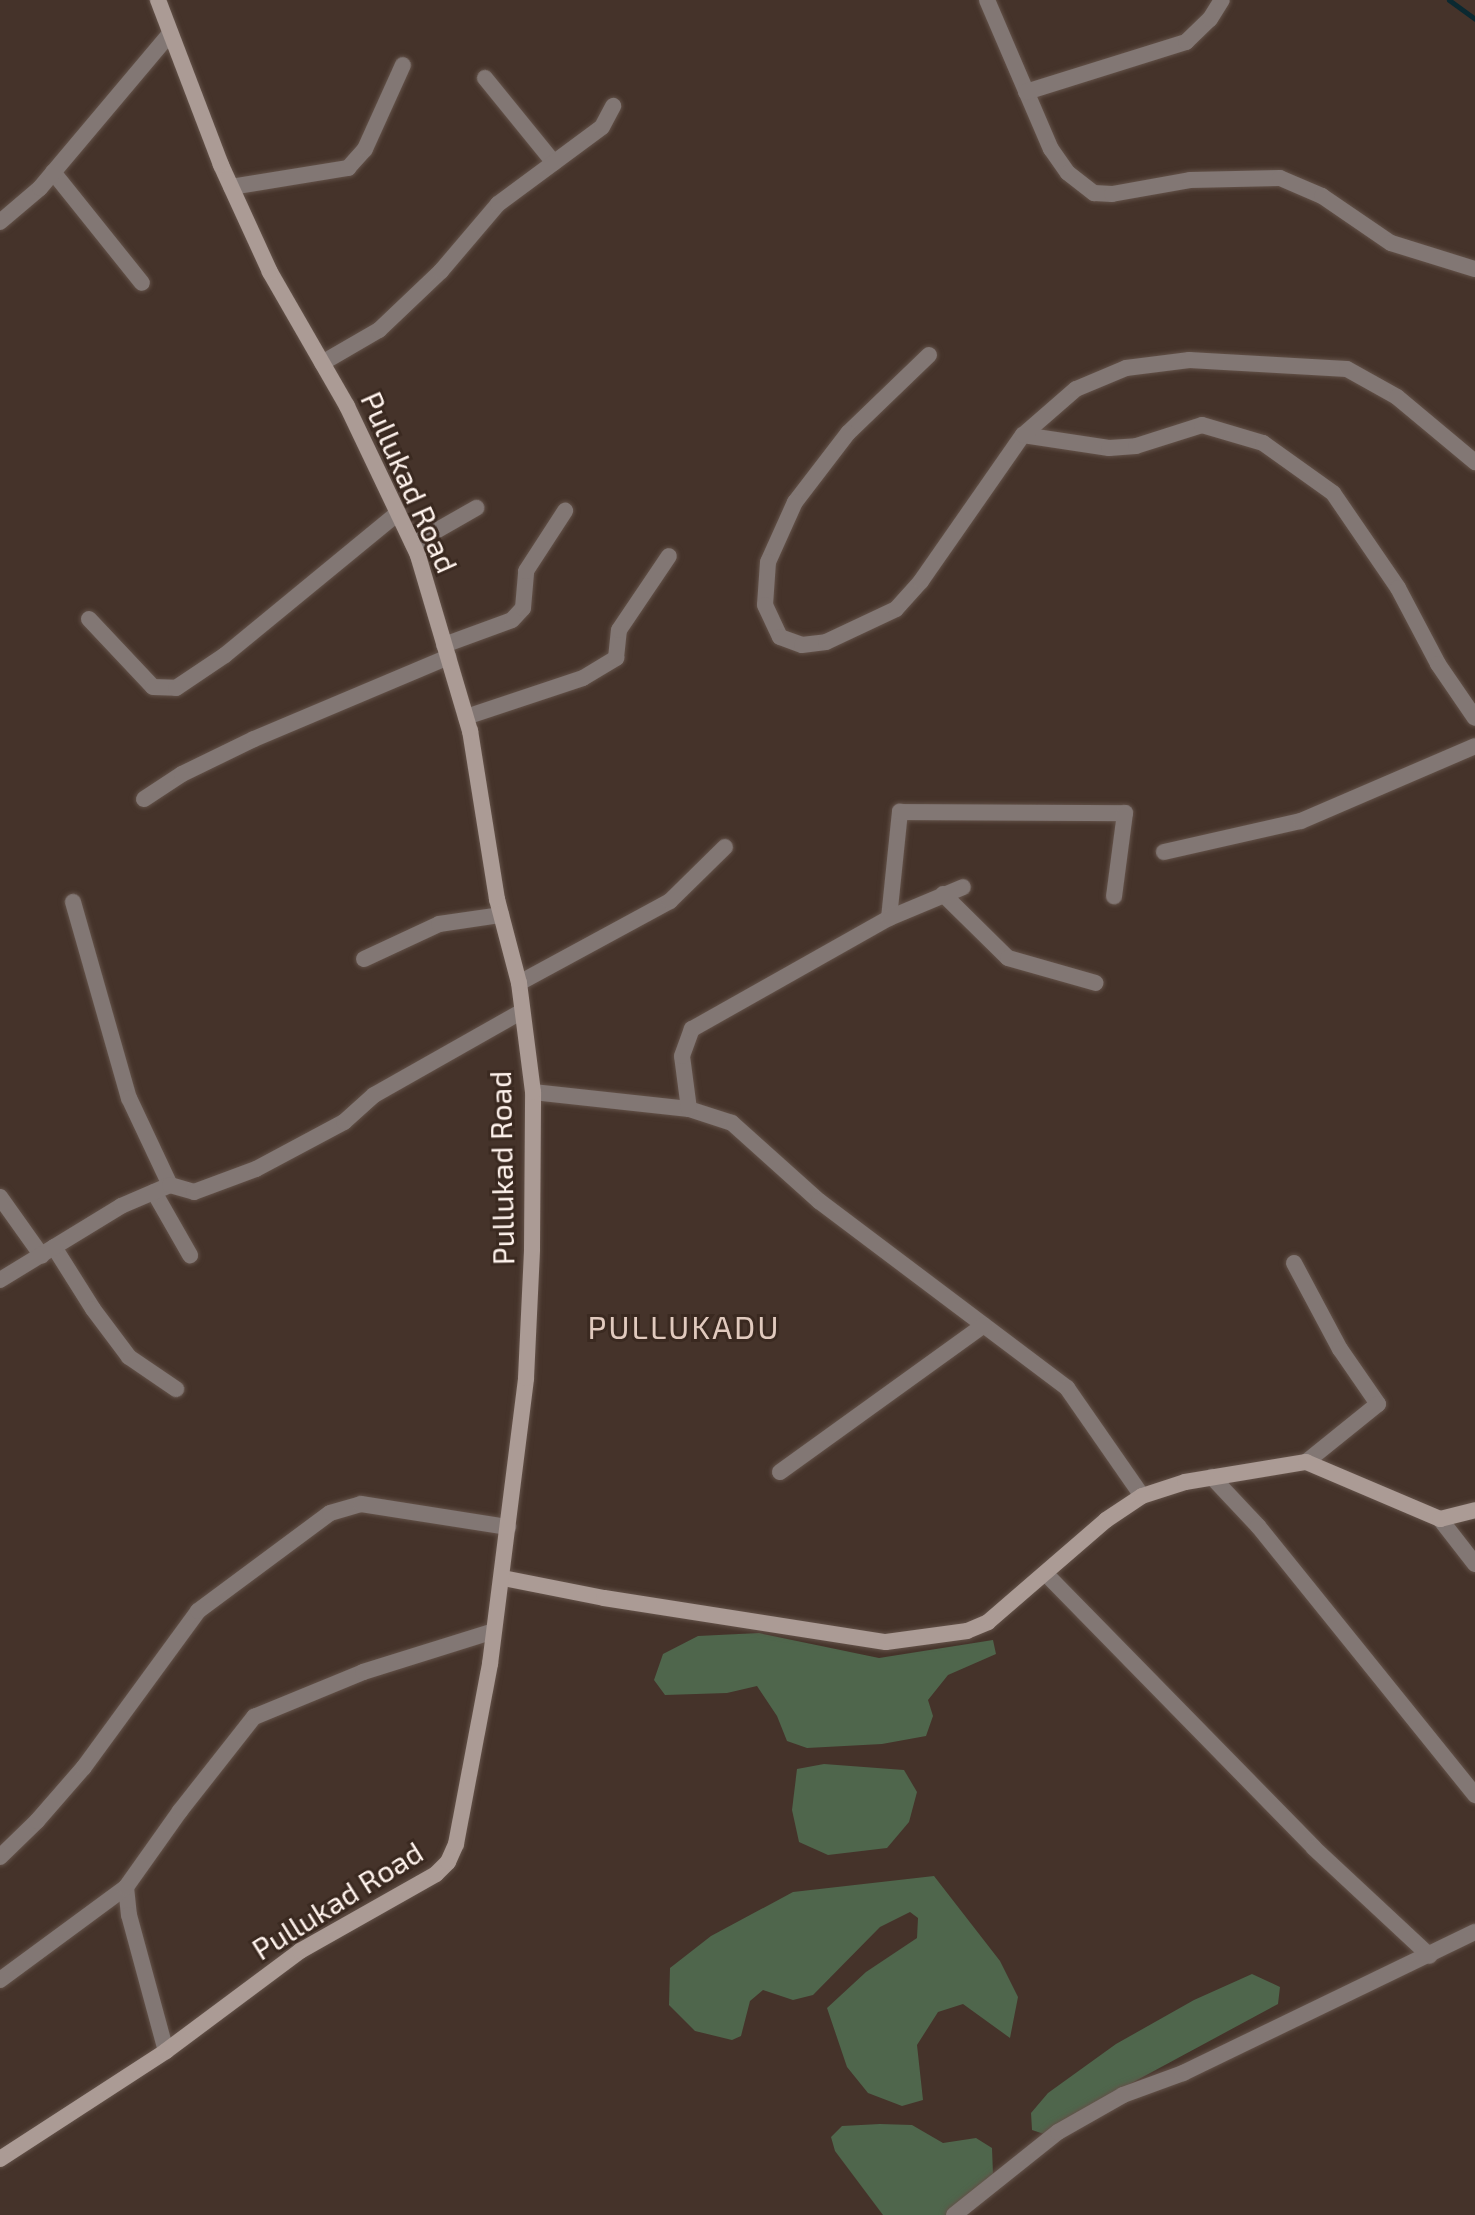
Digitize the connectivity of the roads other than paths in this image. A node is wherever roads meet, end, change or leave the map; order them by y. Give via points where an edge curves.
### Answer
1 (158, 0) edge
2 (987, 0) edge
3 (1222, 0) edge
4 (169, 35) junction
5 (403, 65) dead end
6 (485, 78) dead end
7 (1026, 92) junction
8 (613, 106) dead end
9 (554, 163) junction
10 (53, 172) junction
11 (231, 187) junction
12 (0, 222) edge
13 (1475, 269) edge
14 (142, 283) dead end
15 (929, 355) dead end
16 (322, 363) junction
17 (1023, 435) junction
18 (1475, 462) edge
19 (476, 508) dead end
20 (565, 511) dead end
21 (398, 513) junction
22 (413, 544) junction
23 (669, 556) dead end
24 (89, 619) dead end
25 (446, 651) junction
26 (466, 717) junction
27 (1475, 718) edge
28 (1475, 746) edge
29 (144, 799) dead end
30 (725, 847) dead end
31 (1164, 852) dead end
32 (963, 887) dead end
33 (943, 894) junction
34 (1114, 896) dead end
35 (73, 902) dead end
36 (501, 915) junction
37 (889, 918) junction
38 (364, 959) dead end
39 (519, 983) junction
40 (1096, 983) dead end
41 (521, 1012) junction
42 (533, 1092) junction
43 (689, 1109) junction
44 (162, 1188) junction
45 (0, 1197) edge
46 (48, 1252) junction
47 (190, 1255) dead end
48 (1294, 1263) dead end
49 (0, 1280) edge
50 (984, 1325) junction
51 (176, 1389) dead end
52 (1306, 1462) junction
53 (780, 1472) dead end
54 (1212, 1477) junction
55 (1142, 1496) junction
56 (1475, 1510) edge
57 (1440, 1519) junction
58 (508, 1527) junction
59 (1475, 1564) edge
60 (1046, 1574) junction
61 (503, 1578) junction
62 (494, 1631) junction
63 (1475, 1795) edge
64 (0, 1857) edge
65 (126, 1887) junction
66 (1475, 1932) edge
67 (1430, 1956) junction
68 (0, 1980) edge
69 (166, 2051) junction
70 (0, 2159) edge
71 (954, 2215) edge

1 - 4 street, Pullukad Road
2 - 7 street
3 - 7 street via 1186,42
4 - 10 street
4 - 11 street, Pullukad Road
5 - 11 street via 365,149 348,168
6 - 9 street
7 - 13 street via 1051,149 1068,173 1094,193 1190,180 1280,178 1322,196 1391,243
8 - 9 street via 602,127
9 - 16 street via 498,204 441,271 379,330
10 - 12 street
10 - 14 street
11 - 16 street, Pullukad Road via 270,272
15 - 17 street via 848,433 795,502 768,562 765,605 780,637 802,645 826,642 896,609
16 - 21 street, Pullukad Road
17 - 18 street via 1076,389 1126,368 1189,360 1347,369 1397,397
17 - 27 street via 1109,448 1136,446 1202,425 1263,443 1333,493 1398,588 1438,664
19 - 22 street
20 - 25 street via 526,571 518,614
21 - 22 street, Pullukad Road
21 - 24 street via 225,655 176,688 153,687
22 - 25 street, Pullukad Road
23 - 26 street via 619,630 616,658 583,678
25 - 26 street, Pullukad Road
25 - 29 street via 182,774
26 - 36 street, Pullukad Road
28 - 31 street via 1301,821
30 - 39 street via 670,901
32 - 33 street
33 - 37 street
33 - 40 street via 1008,958
34 - 37 street via 1125,813 900,812
35 - 44 street via 129,1098
36 - 38 street via 439,924
36 - 39 street, Pullukad Road
37 - 43 street via 692,1029 682,1056
39 - 41 street, Pullukad Road
41 - 42 street, Pullukad Road
41 - 44 street via 374,1095 344,1122 256,1169 194,1192
42 - 43 street
42 - 58 street, Pullukad Road via 526,1378
43 - 50 street via 732,1123 819,1201
44 - 46 street via 121,1206
44 - 47 street
45 - 46 street
46 - 49 street
46 - 51 street via 129,1357
48 - 52 street via 1340,1349 1378,1404
50 - 53 street
50 - 55 street via 1067,1388
52 - 54 street
52 - 57 street
54 - 55 street
54 - 63 street via 1258,1526
55 - 60 street via 1106,1520
56 - 57 street
57 - 59 street
58 - 61 street, Pullukad Road
58 - 64 street via 361,1504 330,1513 198,1611 84,1767
60 - 61 street via 988,1622 967,1631 886,1642
60 - 67 street via 1314,1848
61 - 62 street, Pullukad Road
62 - 65 street via 363,1672 254,1717
62 - 69 street, Pullukad Road via 456,1844 448,1862 436,1874 300,1951
65 - 68 street
65 - 69 street
66 - 67 street
67 - 71 street via 1183,2073 1123,2095 1058,2132
69 - 70 street, Pullukad Road

